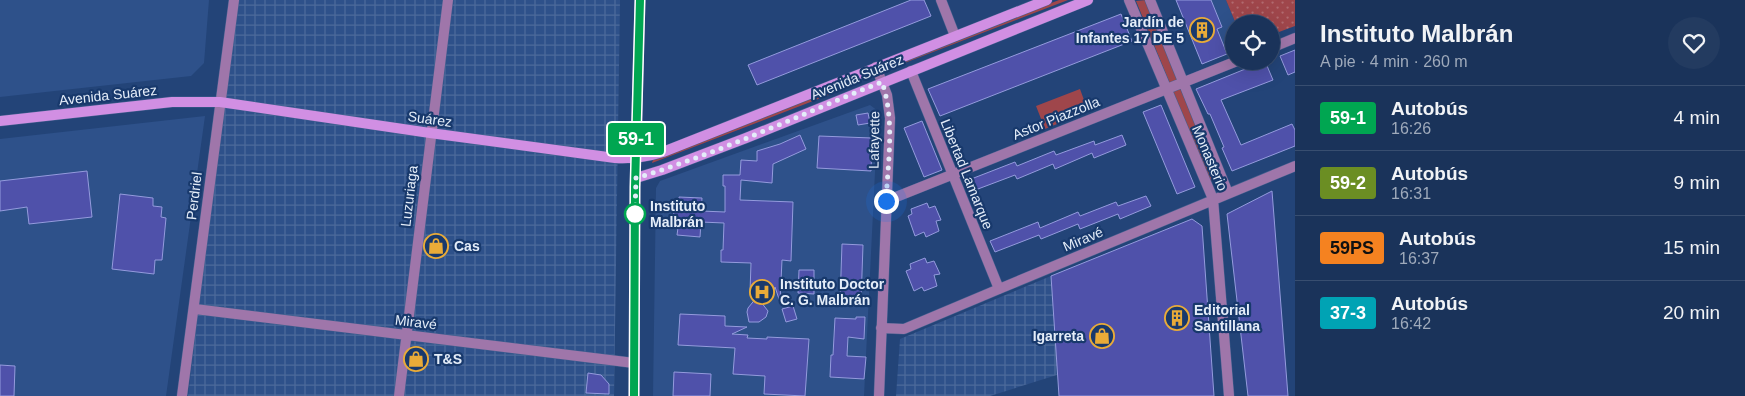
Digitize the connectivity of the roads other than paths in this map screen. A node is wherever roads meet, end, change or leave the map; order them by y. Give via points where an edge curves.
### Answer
1 (234, 0) edge
2 (448, 0) edge
3 (640, 0) edge
4 (941, 0) edge
5 (1047, 0) edge
6 (1088, 0) edge
7 (1130, 0) edge
8 (1150, 0) edge
9 (955, 36) junction
10 (1295, 38) edge
11 (1280, 44) edge
12 (1225, 66) edge
13 (876, 67) junction
14 (911, 70) junction
15 (882, 82) junction
16 (1183, 82) junction
17 (1166, 89) junction
18 (220, 102) junction
19 (0, 121) edge
20 (430, 133) junction
21 (636, 158) junction
22 (1295, 166) edge
23 (952, 174) junction
24 (636, 178) junction
25 (1228, 193) junction
26 (1213, 199) junction
27 (886, 201) junction
28 (999, 288) junction
29 (194, 308) junction
30 (881, 328) junction
31 (407, 335) junction
32 (634, 363) junction
33 (182, 396) edge
34 (398, 396) edge
35 (634, 396) edge
36 (879, 396) edge
37 (1229, 396) edge

1 - 18 street, Perdriel
2 - 20 street, Luzuriaga
3 - 21 street
4 - 9 street
5 - 9 street, Avenida Suárez
6 - 14 street, Avenida Suárez
7 - 17 street, Monasterio
8 - 16 street, Monasterio
9 - 13 street, Avenida Suárez
10 - 11 street
12 - 16 street, Astor Piazzolla
13 - 15 street, Lafayette
13 - 21 street, Avenida Suárez via 663,152
14 - 15 street, Avenida Suárez
14 - 23 street, Libertad Lamarque
15 - 24 street, Avenida Suárez via 746,138
15 - 27 street, Lafayette via 890,118
16 - 17 street, Astor Piazzolla
16 - 25 street, Monasterio
17 - 23 street, Astor Piazzolla
17 - 26 street, Monasterio
18 - 19 street, Avenida Suárez via 172,102
18 - 20 street, Suárez
18 - 29 street, Perdriel
20 - 21 street, Suárez via 615,158
20 - 31 street, Luzuriaga
21 - 24 street
22 - 25 street, Miravé
23 - 27 street, Astor Piazzolla
23 - 28 street, Libertad Lamarque
24 - 32 street
25 - 26 street, Miravé
26 - 28 street, Miravé
26 - 37 street, Monasterio
27 - 30 street, Lafayette
28 - 30 street, Miravé via 904,329
29 - 31 street, Miravé
29 - 33 street, Perdriel
30 - 36 street, Lafayette
31 - 32 street, Miravé
31 - 34 street, Luzuriaga
32 - 35 street

